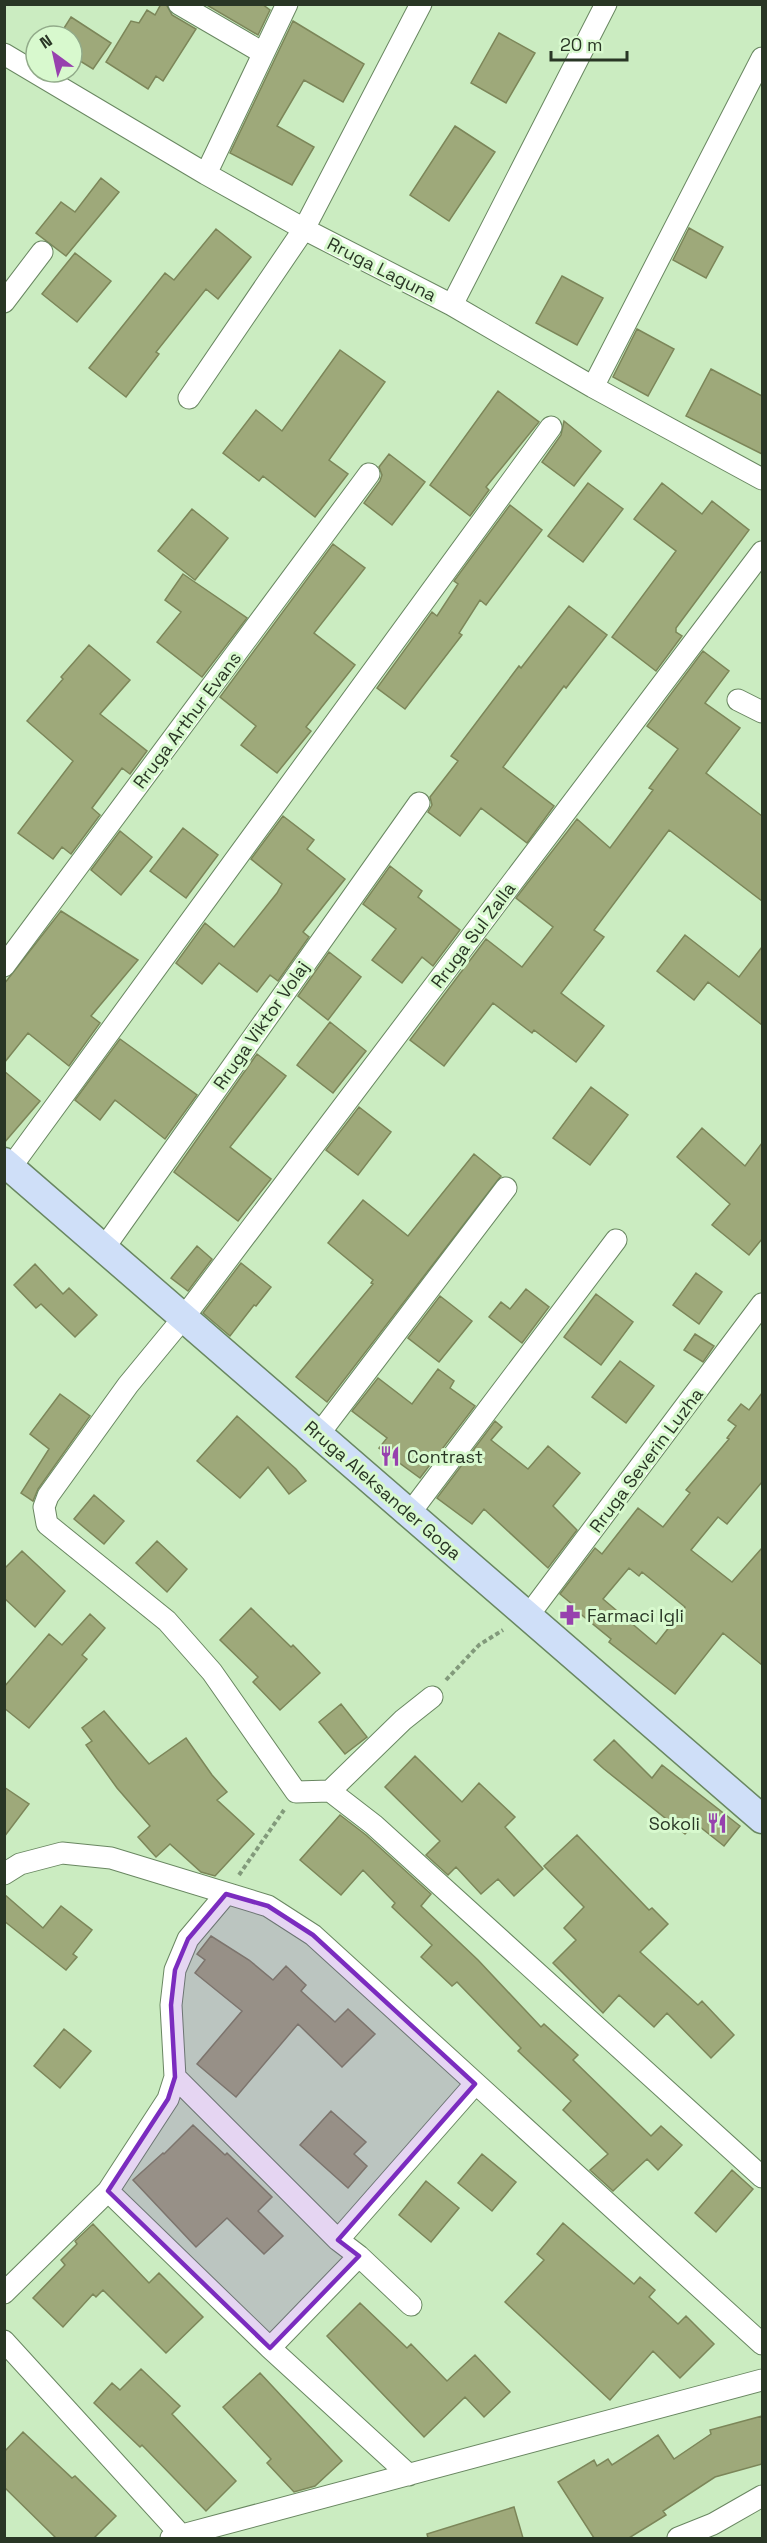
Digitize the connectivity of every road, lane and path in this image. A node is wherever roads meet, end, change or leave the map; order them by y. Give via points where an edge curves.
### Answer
1 (179, 4) edge
2 (287, 4) edge
3 (421, 4) edge
4 (606, 4) edge
5 (262, 53) junction
6 (4, 54) edge
7 (762, 58) edge
8 (206, 174) junction
9 (304, 229) junction
10 (42, 252) dead end
11 (4, 302) edge
12 (452, 305) junction
13 (593, 387) junction
14 (189, 398) dead end
15 (551, 427) dead end
16 (369, 474) dead end
17 (762, 479) edge
18 (762, 552) edge
19 (738, 700) dead end
20 (762, 712) edge
21 (419, 803) dead end
22 (4, 966) edge
23 (8, 1164) edge
24 (506, 1188) dead end
25 (616, 1240) dead end
26 (104, 1248) junction
27 (762, 1304) edge
28 (184, 1317) junction
29 (319, 1434) junction
30 (410, 1513) junction
31 (528, 1616) junction
32 (432, 1697) joint
33 (330, 1791) junction
34 (296, 1792) junction
35 (762, 1819) edge
36 (4, 1874) edge
37 (226, 1894) junction
38 (175, 2077) junction
39 (475, 2084) junction
40 (762, 2177) edge
41 (108, 2191) junction
42 (338, 2241) junction
43 (358, 2256) junction
44 (4, 2293) edge
45 (411, 2305) dead end
46 (4, 2341) edge
47 (762, 2344) edge
48 (270, 2348) junction
49 (762, 2380) edge
50 (409, 2475) junction
51 (762, 2496) edge
52 (176, 2537) edge
53 (678, 2538) edge

1 - 5 street
2 - 5 street
3 - 9 street
4 - 12 street
5 - 8 street
6 - 8 street, Rruga Laguna
7 - 13 street
8 - 9 street, Rruga Laguna
9 - 12 street, Rruga Laguna
9 - 14 street
10 - 11 street
12 - 13 street, Rruga Laguna
13 - 17 street, Rruga Laguna
15 - 23 street
16 - 22 street, Rruga Arthur Evans
18 - 28 street, Rruga Sul Zalla
19 - 20 street
21 - 26 street, Rruga Viktor Volaj
23 - 26 main road, Rruga Aleksander Goga
24 - 29 street
25 - 30 street
26 - 28 main road, Rruga Aleksander Goga
27 - 31 street, Rruga Severin Luzha
28 - 29 main road, Rruga Aleksander Goga
28 - 34 street, Rruga Sul Zalla via 128,1385 48,1497 44,1516 47,1524 167,1621 212,1672
29 - 30 main road, Rruga Aleksander Goga
30 - 31 main road, Rruga Aleksander Goga
31 - 32 path via 479,1645
31 - 35 main road, Rruga Aleksander Goga
32 - 33 street
33 - 34 street
33 - 40 street via 375,1825
34 - 37 path
36 - 37 street via 20,1864 62,1854 111,1858
37 - 38 street via 188,1939 175,1970 171,2005
37 - 39 street via 268,1906 313,1935
38 - 41 street via 168,2099
38 - 42 street
39 - 42 street
39 - 47 street
41 - 44 street
41 - 48 street
42 - 43 street
43 - 45 street
43 - 48 street
46 - 52 street
48 - 50 street
49 - 50 street
50 - 52 street
51 - 53 street via 713,2524

